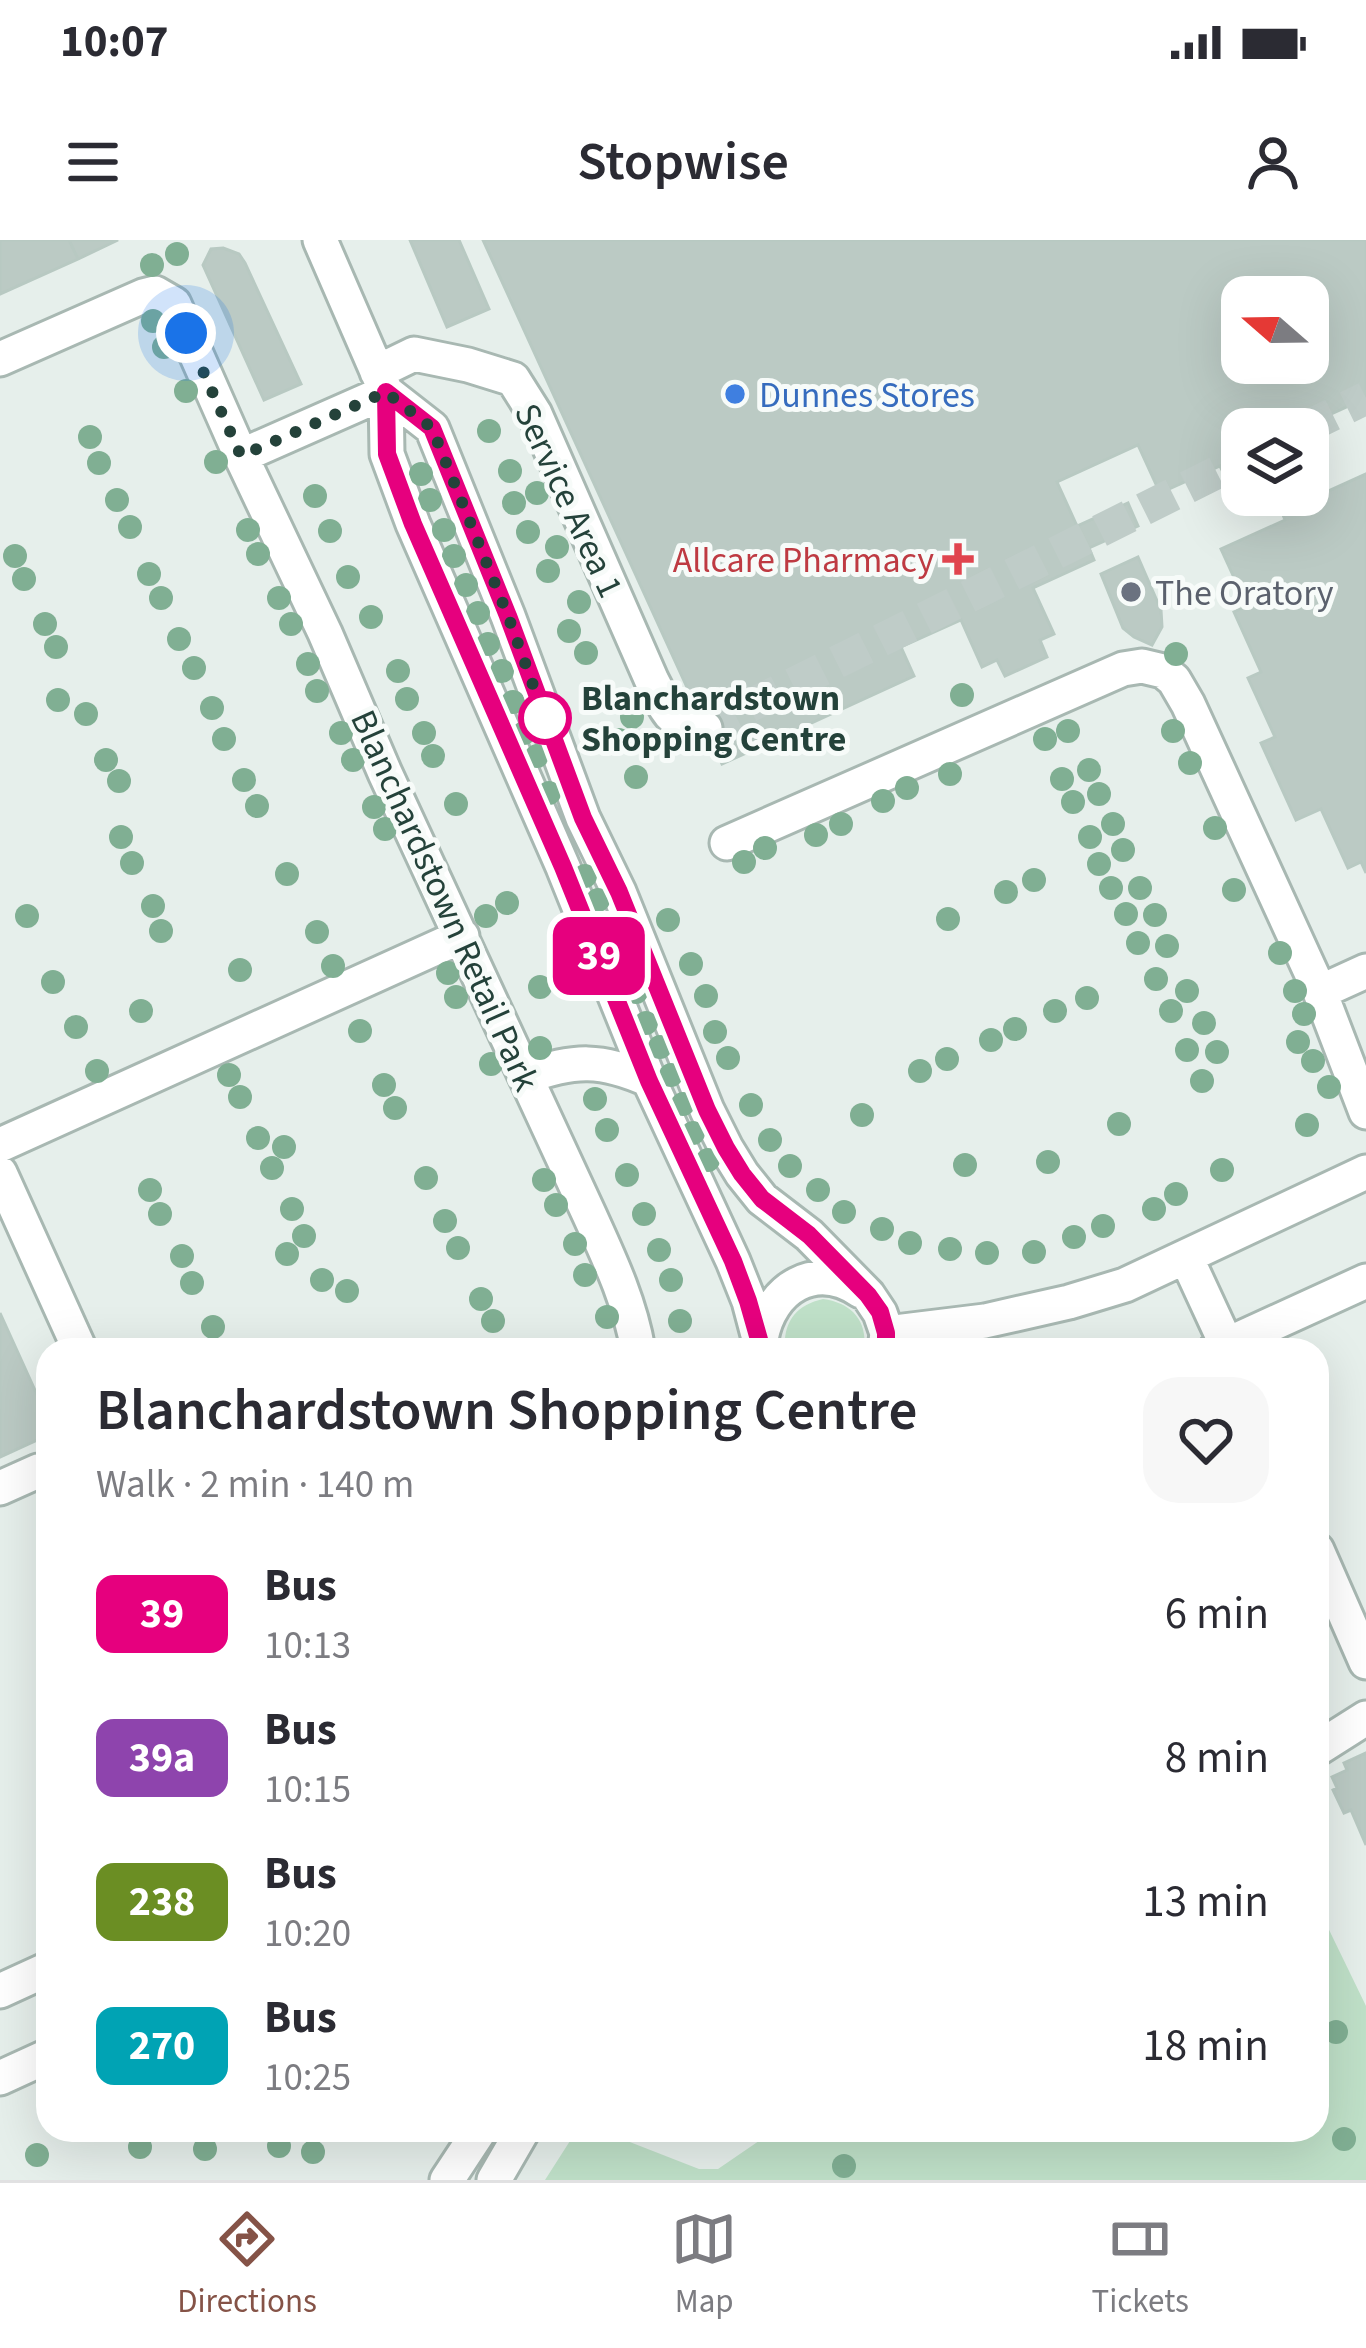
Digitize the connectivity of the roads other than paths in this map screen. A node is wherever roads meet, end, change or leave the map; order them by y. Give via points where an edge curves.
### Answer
1 (320, 240) edge
2 (0, 359) edge
3 (382, 382) junction
4 (241, 456) junction
5 (705, 728) dead end
6 (728, 843) dead end
7 (462, 936) junction
8 (1366, 971) edge
9 (1321, 992) junction
10 (526, 1077) junction
11 (649, 1081) junction
12 (1366, 1112) edge
13 (0, 1145) edge
14 (1366, 1172) edge
15 (0, 1173) edge
16 (1186, 1257) junction
17 (1366, 1281) edge
18 (868, 1295) junction
19 (75, 1338) edge
20 (636, 1338) edge
21 (760, 1338) edge
22 (763, 1338) edge
23 (885, 1338) edge
24 (905, 1338) edge
25 (1220, 1338) edge
26 (1245, 1338) edge
27 (36, 1472) edge
28 (0, 1488) edge
29 (1329, 1577) edge
30 (1366, 1662) edge
31 (1366, 1718) edge
32 (1329, 1742) edge
33 (36, 1974) edge
34 (0, 1991) edge
35 (36, 2062) edge
36 (0, 2078) edge
37 (472, 2142) edge
38 (516, 2142) edge
39 (448, 2180) edge
40 (494, 2180) edge

1 - 3 street
2 - 4 street, Blanchardstown Retail Park via 155,293 174,304
3 - 4 street
3 - 5 street, Service Area 1 via 414,354 513,379 660,698 681,725
3 - 11 street via 387,454 413,524
3 - 18 street via 432,428 583,818 726,1148 762,1199
4 - 7 street, Blanchardstown Retail Park
6 - 9 street via 1123,669 1163,671 1188,704
7 - 10 street, Blanchardstown Retail Park
7 - 13 street
8 - 9 street
9 - 12 street
10 - 11 street via 577,1062
10 - 20 street, Blanchardstown Retail Park
11 - 21 street
14 - 16 street
15 - 19 street
16 - 24 street via 1069,1303
16 - 25 street
17 - 26 street
18 - 22 street via 830,1278 808,1280 775,1301
18 - 23 street
27 - 28 street
29 - 30 street
31 - 32 street
33 - 34 street
35 - 36 street
37 - 39 street
38 - 40 street

